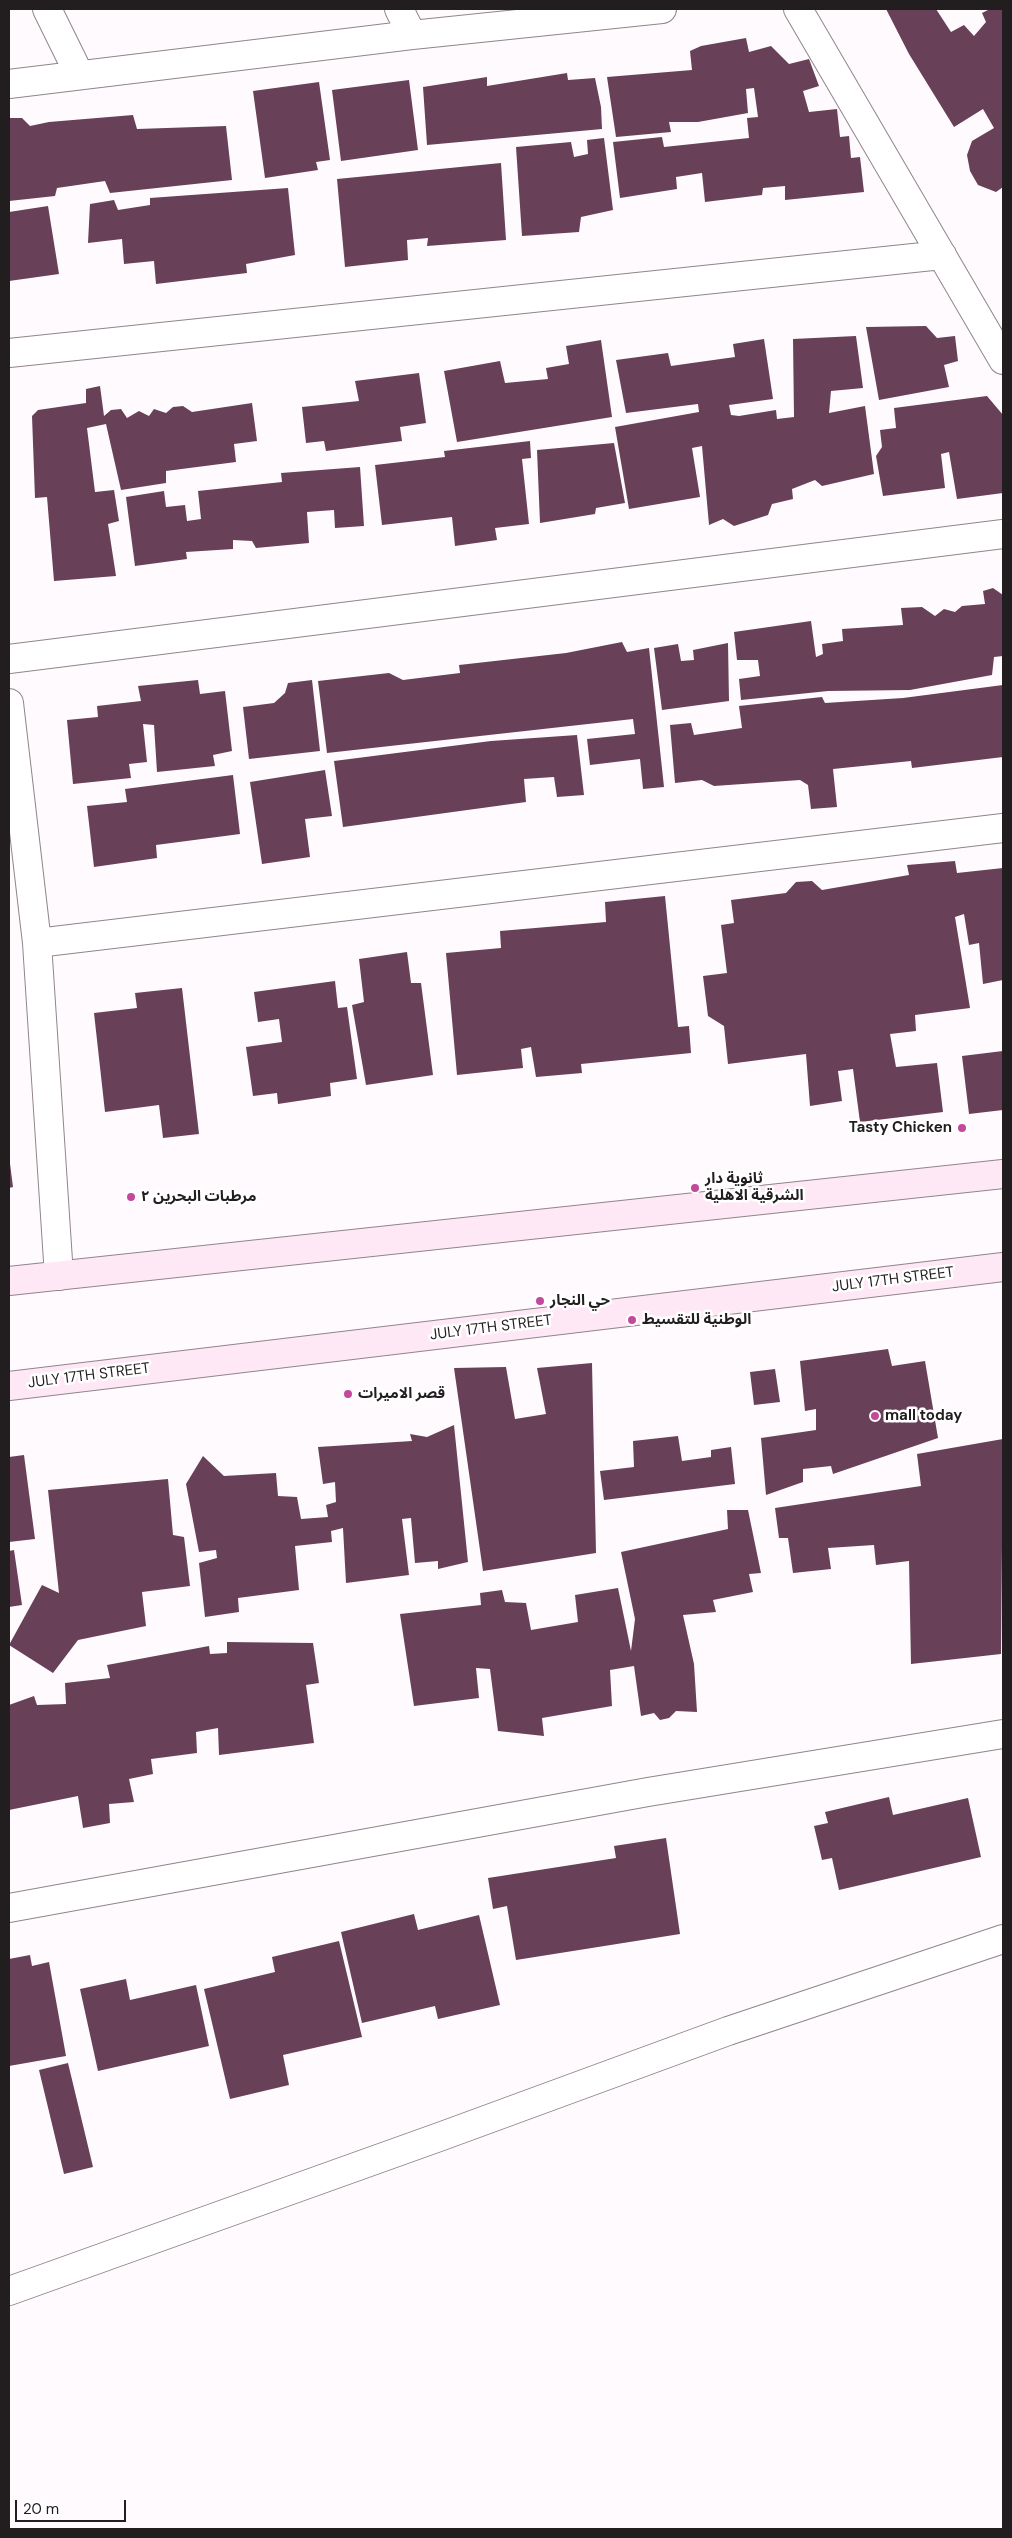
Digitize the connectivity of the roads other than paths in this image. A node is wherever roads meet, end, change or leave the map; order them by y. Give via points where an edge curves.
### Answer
1 (47, 9) edge
2 (399, 9) edge
3 (662, 9) edge
4 (798, 9) edge
5 (412, 35) junction
6 (79, 74) junction
7 (9, 84) edge
8 (942, 255) junction
9 (9, 353) edge
10 (1003, 360) edge
11 (1003, 534) edge
12 (9, 659) edge
13 (9, 703) edge
14 (1003, 828) edge
15 (37, 944) junction
16 (1003, 1174) edge
17 (1003, 1267) edge
18 (59, 1276) junction
19 (9, 1281) edge
20 (9, 1386) edge
21 (1003, 1734) edge
22 (9, 1908) edge
23 (1003, 1939) edge
24 (9, 2290) edge

1 - 6 street
2 - 5 street
3 - 5 street
4 - 8 street
5 - 6 street
6 - 7 street
8 - 9 street
8 - 10 street
11 - 12 street
13 - 15 street
14 - 15 street
15 - 18 street
16 - 18 main road
17 - 20 main road, JULY 17TH STREET
18 - 19 main road
21 - 22 street via 648,1792
23 - 24 street via 728,2031

